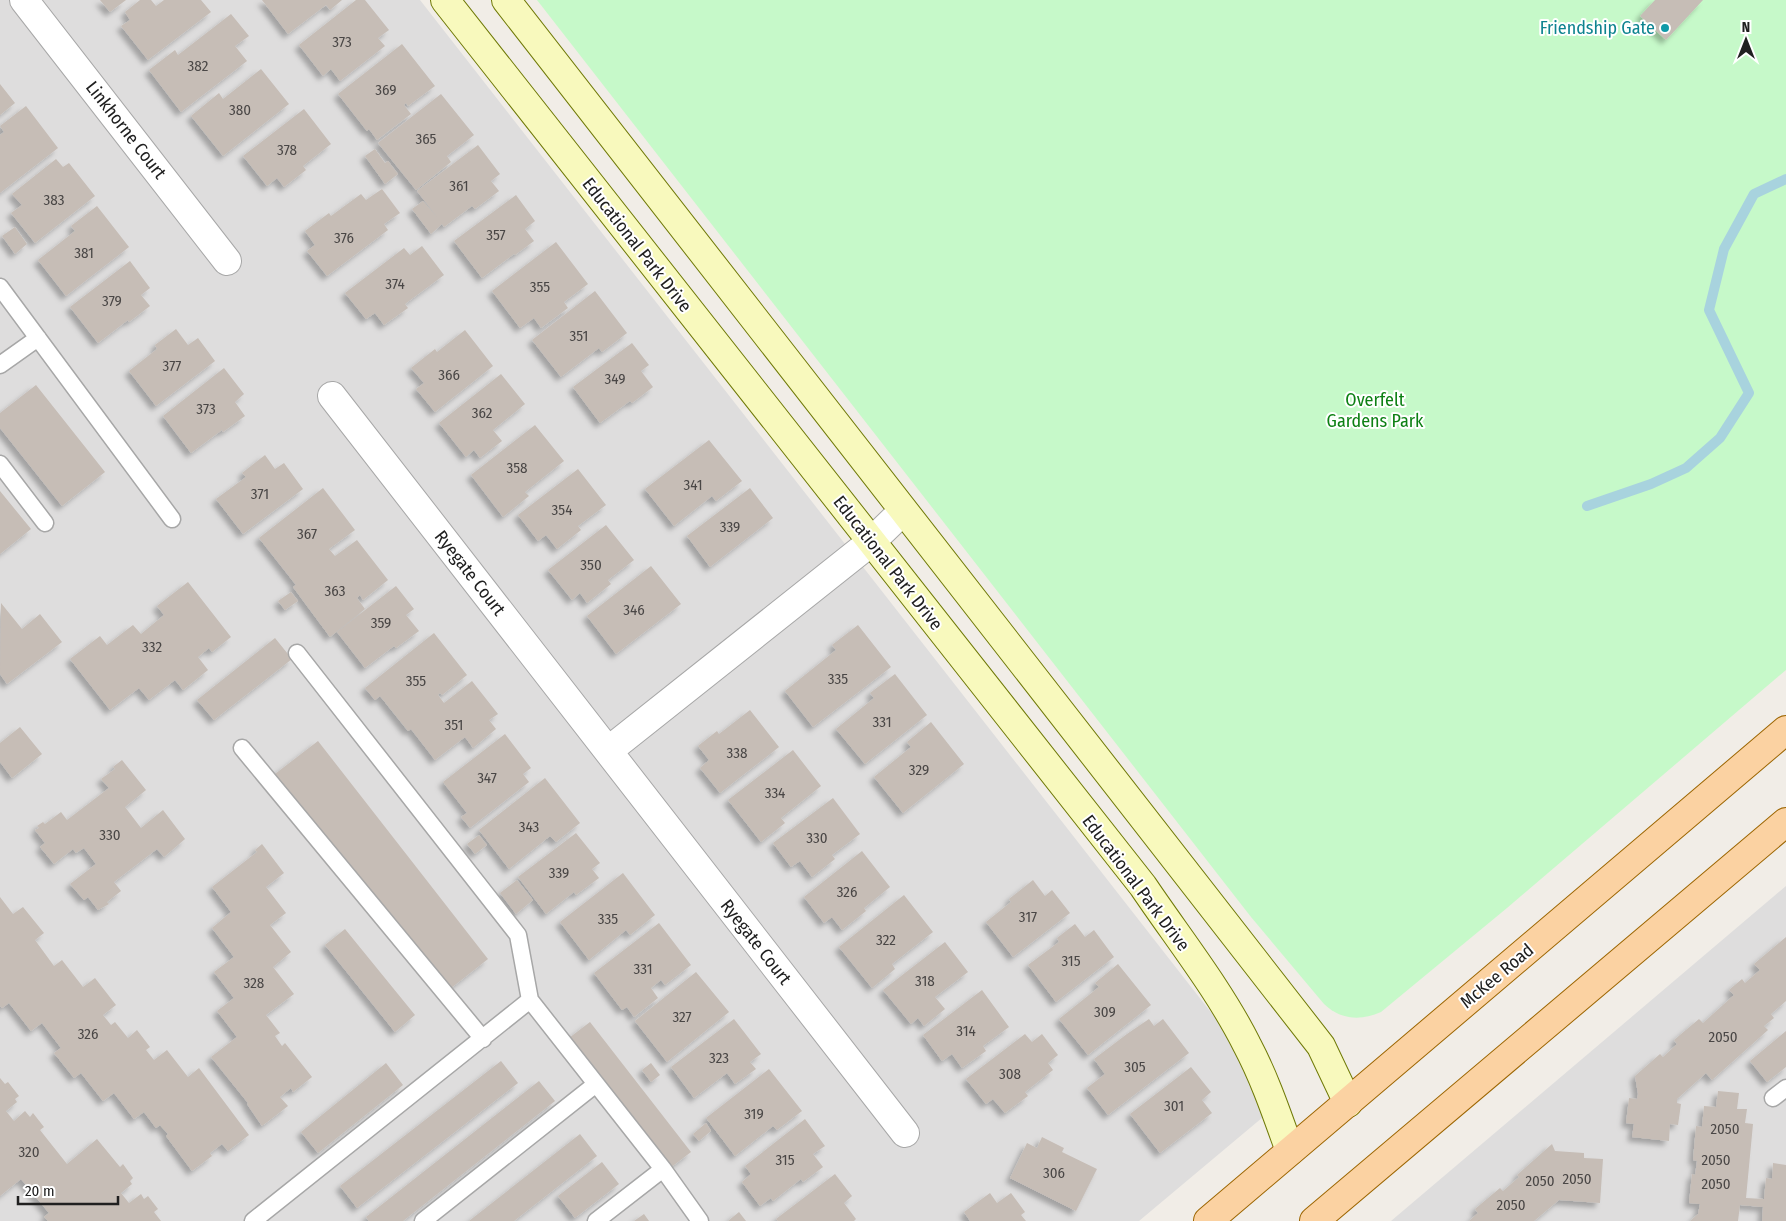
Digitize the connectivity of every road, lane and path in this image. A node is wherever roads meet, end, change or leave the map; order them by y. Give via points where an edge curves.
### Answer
1 (24, 0) edge
2 (445, 0) edge
3 (506, 0) edge
4 (227, 261) dead end
5 (0, 287) edge
6 (38, 338) junction
7 (0, 366) edge
8 (332, 396) dead end
9 (0, 464) edge
10 (903, 511) junction
11 (172, 519) dead end
12 (45, 523) dead end
13 (871, 542) junction
14 (297, 653) dead end
15 (1786, 730) edge
16 (242, 748) dead end
17 (608, 751) junction
18 (1786, 822) edge
19 (530, 1000) junction
20 (482, 1039) junction
21 (596, 1084) junction
22 (1348, 1103) junction
23 (905, 1133) dead end
24 (1290, 1150) junction
25 (663, 1169) junction
26 (253, 1221) edge
27 (424, 1221) edge
28 (596, 1221) edge
29 (700, 1221) edge
30 (1208, 1221) edge
31 (1314, 1221) edge

1 - 4 street, Linkhorne Court
2 - 13 street, Educational Park Drive
3 - 10 street
5 - 6 lane
6 - 7 lane
6 - 11 lane
8 - 17 street, Ryegate Court
9 - 12 lane
10 - 13 street
10 - 22 street via 1321,1046
13 - 17 street
13 - 24 street, Educational Park Drive via 1142,886 1202,973 1247,1043 1267,1085
14 - 19 lane via 518,935
15 - 22 main road, McKee Road
16 - 20 lane
17 - 23 street, Ryegate Court
18 - 31 main road
19 - 20 lane
19 - 21 lane
20 - 26 lane
21 - 25 lane
21 - 27 lane
22 - 24 main road, McKee Road
24 - 30 main road, McKee Road
25 - 28 lane
25 - 29 lane

